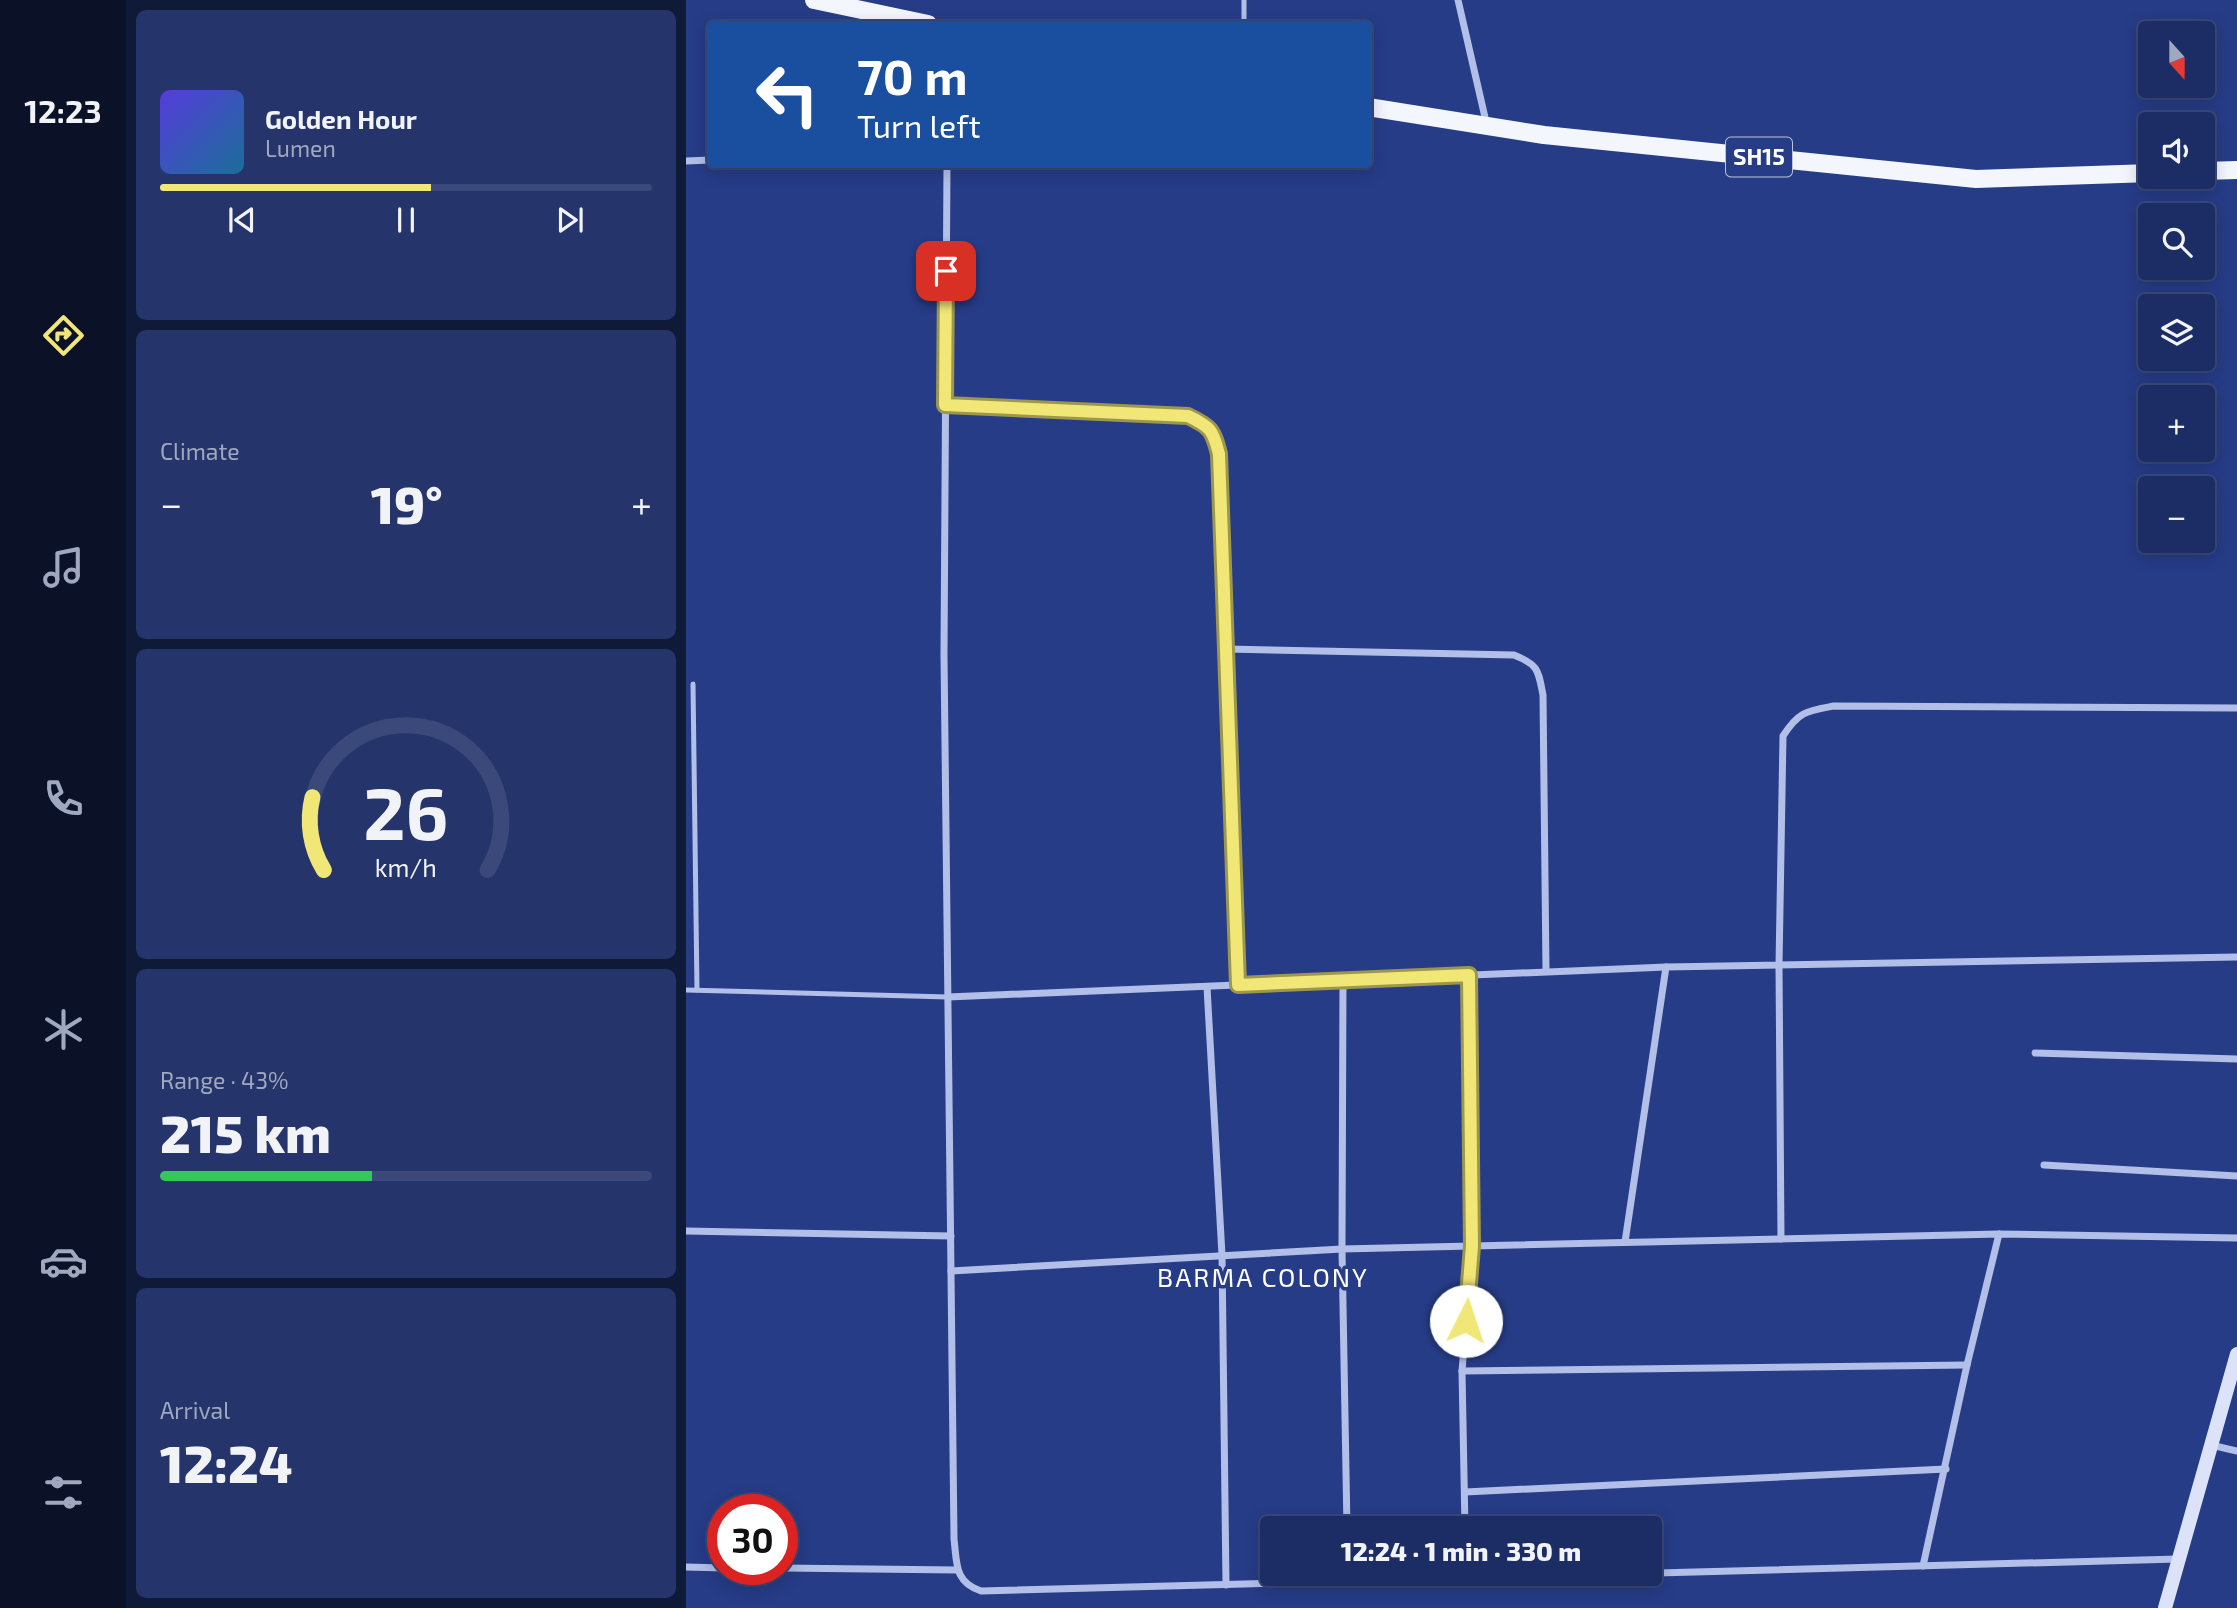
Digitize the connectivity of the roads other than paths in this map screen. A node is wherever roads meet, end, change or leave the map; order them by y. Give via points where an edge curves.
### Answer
1 (814, 0) edge
2 (1244, 0) edge
3 (1458, 0) edge
4 (914, 21) edge
5 (1244, 21) edge
6 (1372, 108) edge
7 (1487, 126) junction
8 (707, 160) edge
9 (686, 161) edge
10 (947, 168) edge
11 (2237, 170) edge
12 (2215, 171) edge
13 (2138, 173) edge
14 (945, 405) junction
15 (1226, 649) junction
16 (693, 684) dead end
17 (2237, 708) edge
18 (2237, 957) edge
19 (1779, 965) junction
20 (1666, 967) junction
21 (1546, 971) junction
22 (1469, 975) junction
23 (1343, 980) junction
24 (1238, 985) junction
25 (1207, 987) junction
26 (686, 990) edge
27 (696, 990) junction
28 (947, 997) junction
29 (2035, 1053) dead end
30 (2237, 1059) edge
31 (2044, 1165) dead end
32 (2237, 1176) edge
33 (686, 1231) edge
34 (1999, 1234) junction
35 (951, 1236) junction
36 (2237, 1238) edge
37 (1781, 1239) junction
38 (1625, 1242) junction
39 (1472, 1246) junction
40 (1342, 1249) junction
41 (1222, 1255) junction
42 (951, 1271) junction
43 (2237, 1354) edge
44 (1967, 1366) junction
45 (1462, 1371) junction
46 (2211, 1445) junction
47 (2237, 1451) edge
48 (1946, 1469) junction
49 (1465, 1492) junction
50 (1347, 1516) edge
51 (1465, 1516) edge
52 (2179, 1559) junction
53 (1923, 1566) junction
54 (686, 1567) edge
55 (707, 1568) edge
56 (798, 1568) edge
57 (957, 1570) junction
58 (1662, 1572) edge
59 (1260, 1583) edge
60 (1226, 1585) junction
61 (2165, 1608) edge

1 - 4 main road
2 - 5 lane
3 - 7 street
6 - 7 main road, SH15
7 - 13 main road, SH15 via 1976,179
8 - 9 street
10 - 14 street
11 - 12 main road
14 - 15 street via 1188,416 1206,424 1219,454
14 - 28 street
15 - 21 street via 1514,655 1530,661 1539,672 1543,695
15 - 24 street
16 - 27 lane
17 - 19 street via 1834,706 1793,719 1783,736
18 - 19 street
19 - 20 street
19 - 37 street
20 - 21 street
20 - 38 street
21 - 22 street
22 - 23 street
22 - 39 street
23 - 24 street
23 - 40 street
24 - 25 street
25 - 28 street
25 - 41 street
26 - 27 lane
27 - 28 lane
28 - 35 street
29 - 30 street
31 - 32 street
33 - 35 street
34 - 36 street
34 - 37 street
34 - 44 street
35 - 42 street
37 - 38 street
38 - 39 street
39 - 40 street
39 - 45 street
40 - 41 street
40 - 50 street
41 - 42 street
41 - 60 street
42 - 57 street
43 - 46 main road
44 - 45 street
44 - 48 street
45 - 49 street
46 - 47 street
46 - 52 main road
48 - 49 street
48 - 53 street
49 - 51 street
52 - 53 street
52 - 61 main road
53 - 58 street
54 - 55 street
56 - 57 street
57 - 60 street via 970,1588 981,1591
59 - 60 street

